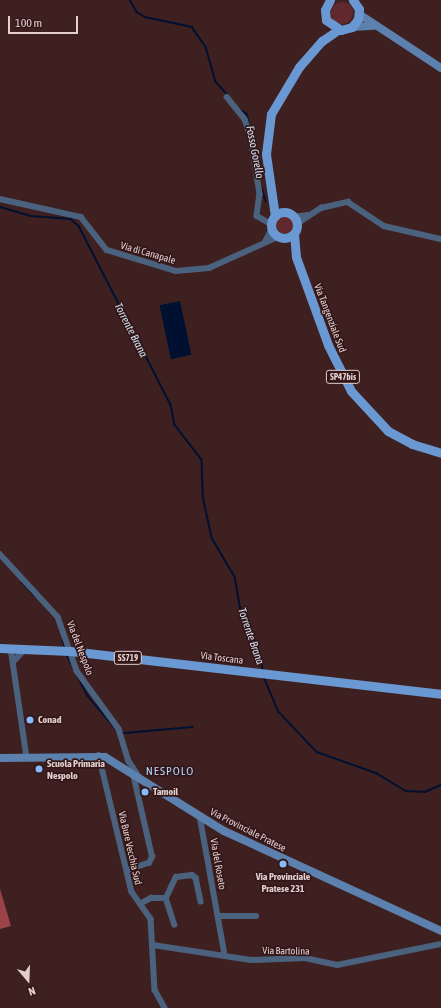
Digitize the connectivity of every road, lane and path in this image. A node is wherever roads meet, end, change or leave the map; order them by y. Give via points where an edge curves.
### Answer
1 (321, 0) edge
2 (330, 0) edge
3 (353, 0) edge
4 (325, 10) junction
5 (359, 14) junction
6 (326, 20) junction
7 (352, 27) junction
8 (379, 27) junction
9 (338, 30) junction
10 (314, 49) junction
11 (441, 68) edge
12 (227, 97) dead end
13 (272, 191) junction
14 (0, 199) edge
15 (292, 218) junction
16 (272, 223) junction
17 (294, 234) junction
18 (280, 237) junction
19 (441, 239) edge
20 (265, 242) junction
21 (296, 257) junction
22 (441, 453) edge
23 (0, 554) edge
24 (0, 648) edge
25 (11, 648) junction
26 (26, 648) junction
27 (70, 651) junction
28 (12, 662) junction
29 (441, 694) edge
30 (99, 755) junction
31 (0, 758) edge
32 (26, 758) junction
33 (137, 776) junction
34 (200, 816) junction
35 (127, 870) junction
36 (166, 898) junction
37 (200, 901) dead end
38 (140, 904) junction
39 (218, 916) junction
40 (256, 916) dead end
41 (175, 925) dead end
42 (441, 931) edge
43 (153, 944) junction
44 (441, 944) edge
45 (225, 955) junction
46 (165, 1008) edge

1 - 4 main road
2 - 4 main road
3 - 5 main road
4 - 6 main road
5 - 7 main road
5 - 8 street
6 - 9 main road
6 - 10 main road, Via Tangenziale Sud / SP47bis
7 - 8 street
7 - 9 main road
8 - 11 street
9 - 10 main road, Via Tangenziale Sud / SP47bis
10 - 13 main road, Via Tangenziale Sud / SP47bis via 288,82 271,114 266,150
12 - 16 street via 245,119 251,137 260,194 257,216
13 - 15 main road, Via Tangenziale Sud / SP47bis
13 - 16 main road, Via Tangenziale Sud / SP47bis
14 - 20 street, Via di Canapale via 81,218 107,250 176,271 209,268
15 - 16 main road
15 - 17 main road, Via Tangenziale Sud / SP47bis
15 - 19 street via 348,202 384,226
16 - 18 main road, Via Tangenziale Sud / SP47bis
16 - 20 street
17 - 18 main road
17 - 21 main road, Via Tangenziale Sud / SP47bis
18 - 20 street, Via di Canapale
18 - 21 main road, Via Tangenziale Sud / SP47bis
21 - 22 main road, Via Tangenziale Sud / SP47bis via 330,351 358,402 398,438
23 - 27 street, Via del Nespolo via 56,613
24 - 25 main road, Via Toscana / SS719
25 - 26 main road, Via Toscana / SS719
25 - 28 street
26 - 27 main road, Via Toscana / SS719
26 - 28 street
27 - 29 main road, Via Toscana / SS719
27 - 33 street, Via del Nespolo via 86,687 119,729 128,760
28 - 32 street
30 - 32 street
30 - 33 street, Via Provinciale Pratese
30 - 35 street, Via Bure Vecchia Sud
31 - 32 street
33 - 34 street, Via Provinciale Pratese
33 - 35 street via 152,856 148,864
34 - 39 street, Via del Roseto
34 - 42 street, Via Provinciale Pratese via 246,842
35 - 38 street, Via Bure Vecchia Sud via 132,894
36 - 37 street via 176,877 192,875 196,878
36 - 38 street via 151,898
36 - 41 street
38 - 43 street, Via Bure Vecchia Sud via 151,918
39 - 40 street
39 - 45 street, Via del Roseto
43 - 45 street, Via Bartolina
43 - 46 street, Via Bure Vecchia Sud via 155,990
44 - 45 street, Via Bartolina via 337,965 305,958 251,960

